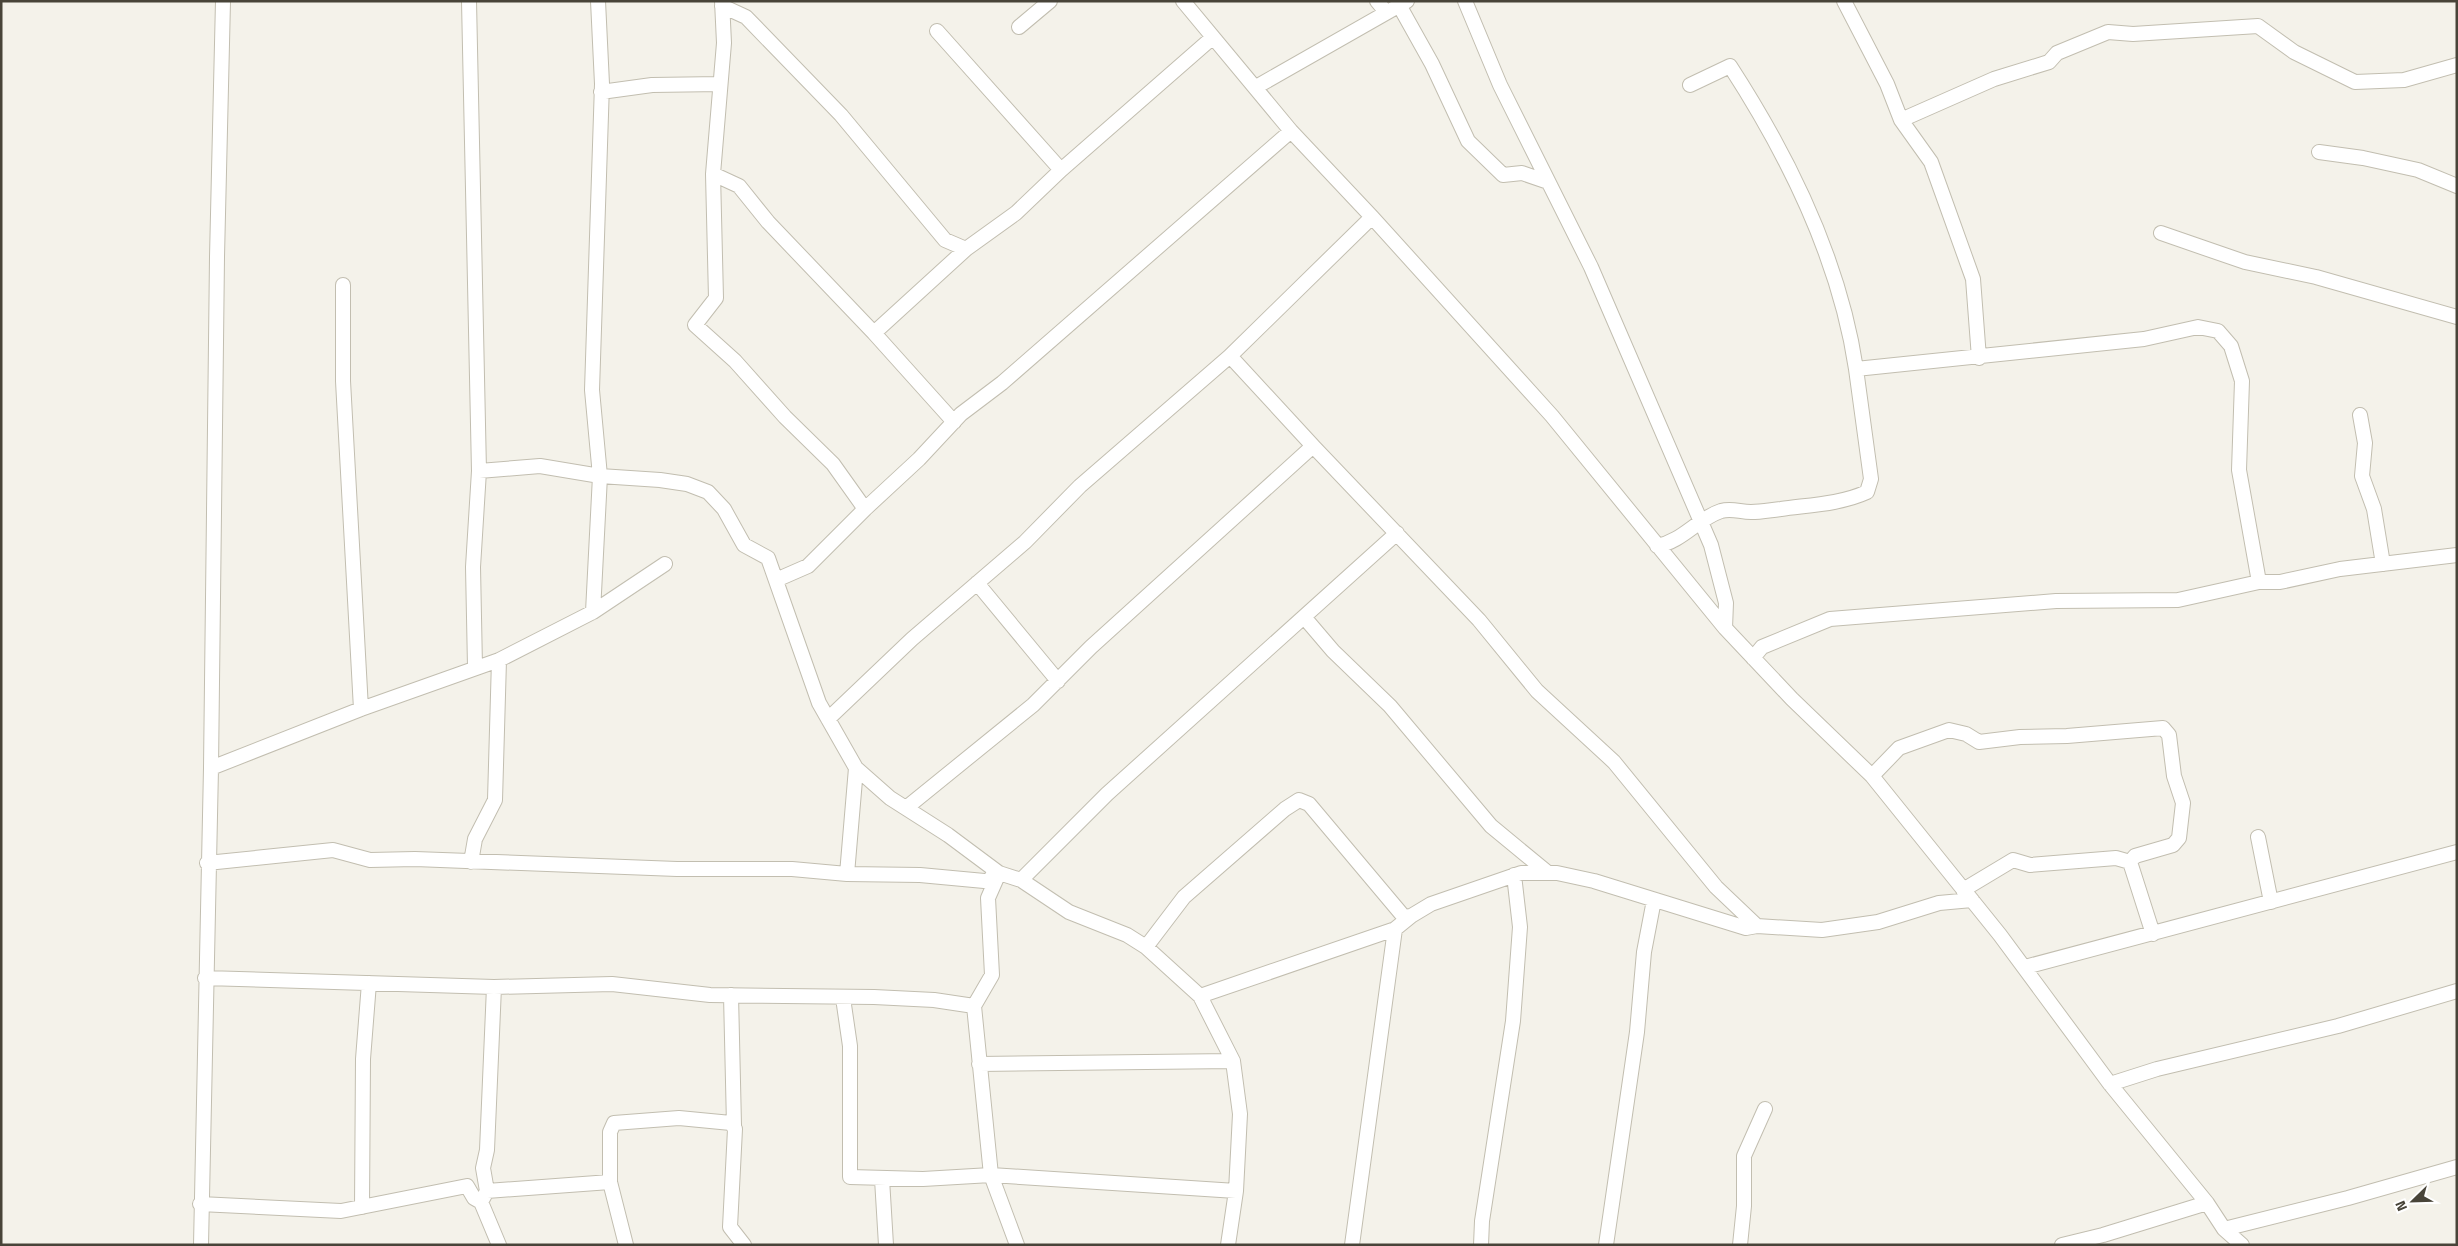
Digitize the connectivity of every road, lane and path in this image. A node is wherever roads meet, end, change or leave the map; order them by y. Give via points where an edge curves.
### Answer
1 (223, 1) edge
2 (470, 1) edge
3 (598, 1) edge
4 (1050, 1) edge
5 (1182, 1) edge
6 (1465, 1) edge
7 (1844, 1) edge
8 (1403, 3) edge
9 (722, 4) edge
10 (1382, 7) edge
11 (1019, 27) dead end
12 (937, 31) dead end
13 (1212, 38) junction
14 (2457, 65) edge
15 (720, 84) junction
16 (1690, 84) dead end
17 (1256, 87) junction
18 (602, 92) junction
19 (1901, 120) junction
20 (1291, 131) junction
21 (2318, 152) dead end
22 (1061, 170) junction
23 (712, 174) junction
24 (1548, 182) junction
25 (2457, 186) edge
26 (1372, 217) junction
27 (2161, 233) dead end
28 (966, 249) junction
29 (343, 285) dead end
30 (2457, 317) edge
31 (874, 333) junction
32 (1230, 356) junction
33 (1979, 358) junction
34 (1856, 369) junction
35 (2360, 415) dead end
36 (954, 422) junction
37 (1313, 446) junction
38 (480, 471) junction
39 (600, 476) junction
40 (865, 509) junction
41 (1701, 522) junction
42 (1397, 533) junction
43 (1658, 546) junction
44 (2457, 555) edge
45 (665, 564) dead end
46 (2382, 564) junction
47 (776, 580) junction
48 (2259, 582) junction
49 (977, 583) junction
50 (592, 612) junction
51 (1304, 618) junction
52 (1725, 628) junction
53 (1753, 658) junction
54 (498, 660) junction
55 (475, 667) junction
56 (1058, 681) junction
57 (361, 709) junction
58 (828, 719) junction
59 (211, 768) junction
60 (856, 768) junction
61 (1872, 776) junction
62 (906, 808) junction
63 (2258, 838) dead end
64 (2457, 852) edge
65 (471, 862) junction
66 (2130, 862) junction
67 (207, 863) junction
68 (1548, 873) junction
69 (847, 874) junction
70 (1514, 875) junction
71 (997, 877) junction
72 (1021, 880) junction
73 (1968, 895) junction
74 (1654, 900) junction
75 (2270, 902) junction
76 (1411, 916) junction
77 (1757, 926) junction
78 (1396, 929) junction
79 (2154, 934) junction
80 (1146, 948) junction
81 (2025, 967) junction
82 (205, 978) junction
83 (369, 983) junction
84 (494, 987) junction
85 (2457, 991) edge
86 (731, 994) junction
87 (1200, 996) junction
88 (843, 998) junction
89 (974, 1006) junction
90 (1232, 1062) junction
91 (979, 1064) junction
92 (2110, 1084) junction
93 (1765, 1109) dead end
94 (734, 1125) junction
95 (2457, 1167) edge
96 (991, 1175) junction
97 (882, 1179) junction
98 (610, 1182) junction
99 (1236, 1191) junction
100 (484, 1196) junction
101 (2207, 1203) junction
102 (200, 1204) junction
103 (362, 1207) junction
104 (2224, 1229) junction
105 (201, 1245) edge
106 (499, 1245) edge
107 (626, 1245) edge
108 (744, 1245) edge
109 (886, 1245) edge
110 (1017, 1245) edge
111 (1228, 1245) edge
112 (1352, 1245) edge
113 (1481, 1245) edge
114 (1606, 1245) edge
115 (1740, 1245) edge
116 (2062, 1245) edge
117 (2242, 1245) edge

1 - 59 street
2 - 38 street
3 - 18 street
4 - 11 street
5 - 13 street
6 - 24 street via 1500,85
7 - 19 street via 1887,84
8 - 10 street
8 - 24 street via 1468,141 1503,175 1522,174
9 - 15 street via 724,43
9 - 28 street via 746,17 841,114 945,240
10 - 17 street
12 - 22 street
13 - 17 street
13 - 22 street
14 - 19 street via 2404,80 2355,82 2294,52 2258,26 2133,34 2108,32 2057,53 2049,62 1994,79
15 - 18 street via 652,85
15 - 23 street
16 - 34 street via 1730,66 1759,111 1832,266
17 - 20 street
18 - 39 street via 592,390
19 - 33 street via 1932,162 1972,279
20 - 26 street
20 - 36 street
21 - 25 street via 2418,170
22 - 28 street via 1016,213
23 - 31 street via 739,186 768,222
23 - 40 street via 716,298 695,325 735,361 833,464
24 - 41 street via 1591,267
26 - 32 street
26 - 43 street via 1552,416
27 - 30 street via 2244,262 2316,277
28 - 31 street
29 - 57 street via 344,381
31 - 36 street
32 - 37 street
32 - 49 street via 1080,486 1025,542
33 - 34 street
33 - 48 street via 2144,339 2198,328 2218,331 2231,346 2242,381 2239,470
34 - 41 street via 1871,480 1867,492 1815,504 1751,512 1733,509
35 - 46 street via 2365,443 2362,476 2374,509
36 - 40 street
37 - 42 street
37 - 56 street via 1091,647
38 - 39 street via 540,466
38 - 55 street via 473,567
39 - 47 street via 687,484 708,492 724,509 744,546 768,558
39 - 50 street
40 - 47 street via 808,566
41 - 43 street via 1680,537
41 - 52 street via 1711,545 1726,603
42 - 51 street
42 - 77 street via 1479,620 1537,691 1614,762 1716,887
43 - 52 street
44 - 46 street
45 - 50 street
46 - 48 street via 2280,582
47 - 58 street via 819,703
48 - 53 street via 2178,600 2056,601 1830,619 1762,646
49 - 56 street
49 - 58 street
50 - 54 street
51 - 68 street via 1390,706 1491,826
51 - 72 street via 1107,794
52 - 53 street
53 - 61 street
54 - 55 street
54 - 65 street via 495,800 475,838
55 - 57 street
56 - 62 street
57 - 59 street
58 - 60 street
59 - 67 street
60 - 62 street
60 - 69 street
61 - 66 street via 1899,748 1949,730 1966,734 1979,742 2163,728 2168,735 2182,803 2179,838 2173,845 2135,856
61 - 73 street
62 - 71 street via 986,863
63 - 75 street
64 - 75 street
65 - 67 street via 370,860 333,850
65 - 69 street via 677,869 792,869
66 - 73 street via 2116,858 2030,865 2013,860
66 - 79 street
67 - 82 street
68 - 70 street
68 - 74 street via 1594,881
69 - 71 street
70 - 76 street via 1431,904
70 - 113 street via 1520,928 1514,1021 1482,1221
71 - 72 street
71 - 89 street via 988,898 992,975
72 - 80 street via 1069,912 1127,935
73 - 77 street via 1878,922 1822,930
73 - 81 street
74 - 77 street via 1746,928
74 - 114 street via 1644,952 1637,1032
75 - 79 street
76 - 78 street
76 - 80 street via 1404,917 1309,804 1299,800 1184,897
78 - 87 street
78 - 112 street
79 - 81 street
80 - 87 street
81 - 92 street
82 - 83 street
82 - 102 street
83 - 84 street
83 - 103 street via 363,1059
84 - 86 street via 612,984
84 - 100 street
85 - 92 street via 2338,1026 2157,1069
86 - 88 street
86 - 94 street
87 - 90 street
88 - 89 street via 934,1000
88 - 97 street via 850,1046 850,1177
89 - 91 street
90 - 91 street
90 - 99 street via 1240,1114
91 - 96 street
92 - 101 street
93 - 115 street via 1744,1156
94 - 98 street via 679,1118 614,1123 610,1132
94 - 108 street via 730,1227
95 - 104 street
96 - 97 street
96 - 99 street
96 - 110 street
97 - 109 street
98 - 100 street
98 - 107 street
99 - 111 street
100 - 103 street via 474,1198 467,1186
100 - 106 street
101 - 104 street
101 - 116 street
102 - 103 street via 341,1211
102 - 105 street
104 - 117 street

